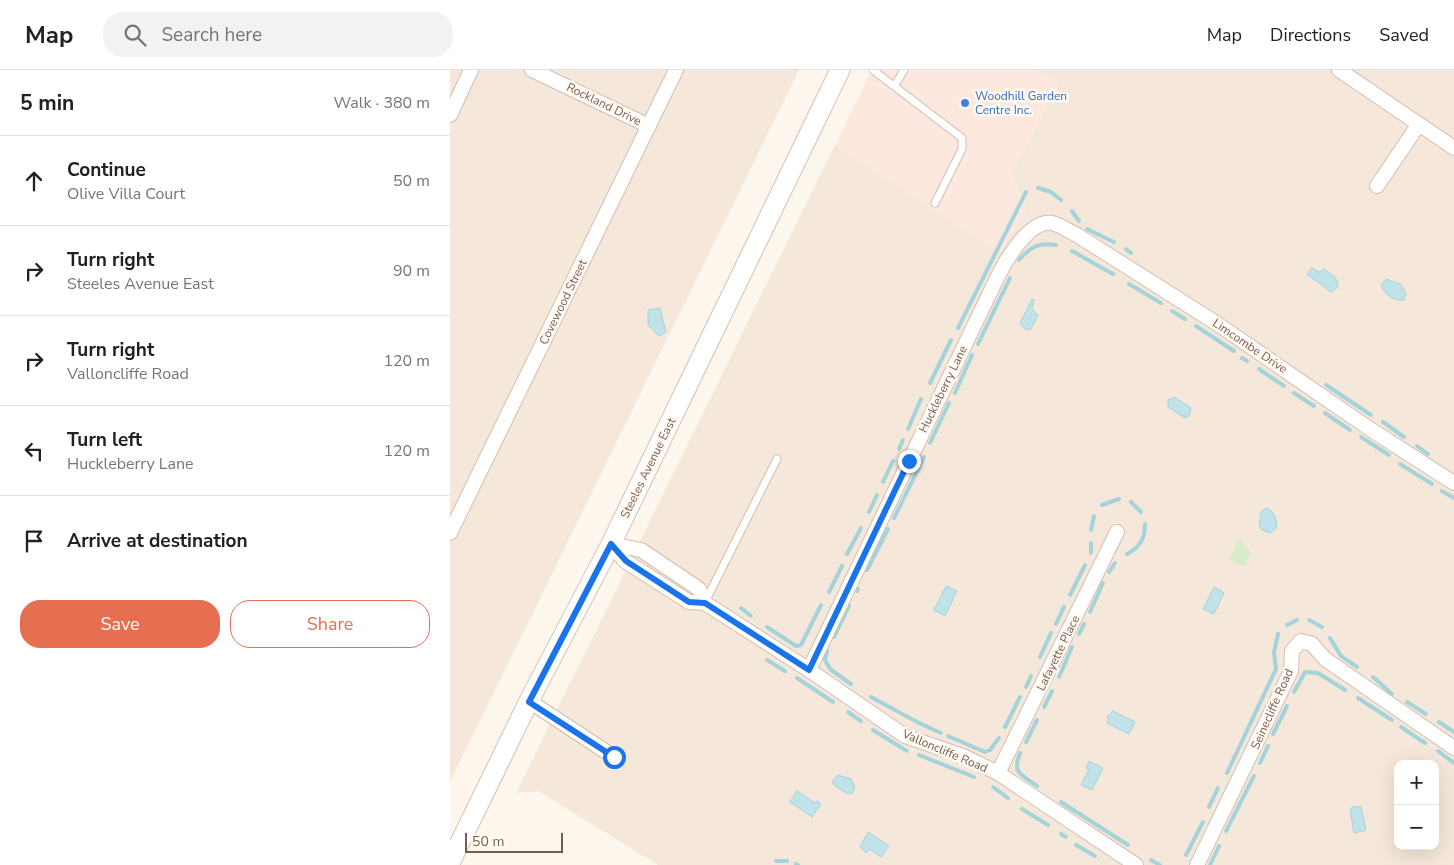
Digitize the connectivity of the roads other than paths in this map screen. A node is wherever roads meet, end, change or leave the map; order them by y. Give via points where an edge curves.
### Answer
1 (471, 70) edge
2 (532, 70) edge
3 (676, 70) edge
4 (840, 70) edge
5 (873, 70) edge
6 (904, 70) edge
7 (1339, 70) edge
8 (895, 85) junction
9 (450, 116) edge
10 (1419, 124) junction
11 (649, 126) junction
12 (1454, 148) edge
13 (1377, 186) dead end
14 (935, 203) dead end
15 (1039, 226) joint
16 (777, 459) dead end
17 (1454, 483) edge
18 (1118, 532) dead end
19 (450, 533) edge
20 (611, 544) junction
21 (705, 603) junction
22 (809, 670) junction
23 (529, 702) junction
24 (1454, 748) edge
25 (614, 757) dead end
26 (998, 773) junction
27 (450, 863) edge
28 (1136, 865) edge
29 (1197, 865) edge

1 - 9 street
2 - 11 street, Rockland Drive
3 - 11 street, Covewood Street
4 - 20 main road, Steeles Avenue East
5 - 8 lane
6 - 8 lane
7 - 10 street
8 - 14 lane via 962,138 962,149
10 - 12 street
10 - 13 street
11 - 19 street, Covewood Street
15 - 17 street, Limcombe Drive via 1053,223 1077,235 1216,323
15 - 22 street, Huckleberry Lane via 1019,242 996,280
16 - 21 lane
18 - 26 street, Lafayette Place
20 - 21 street, Valloncliffe Road via 626,561 689,602
20 - 23 main road, Steeles Avenue East
21 - 22 street, Valloncliffe Road
22 - 26 street, Valloncliffe Road via 906,736 963,756
23 - 25 street
23 - 27 main road, Steeles Avenue East
24 - 29 street, Seinecliffe Road via 1325,659 1312,644 1301,641 1292,651 1291,671
26 - 28 street, Valloncliffe Road

